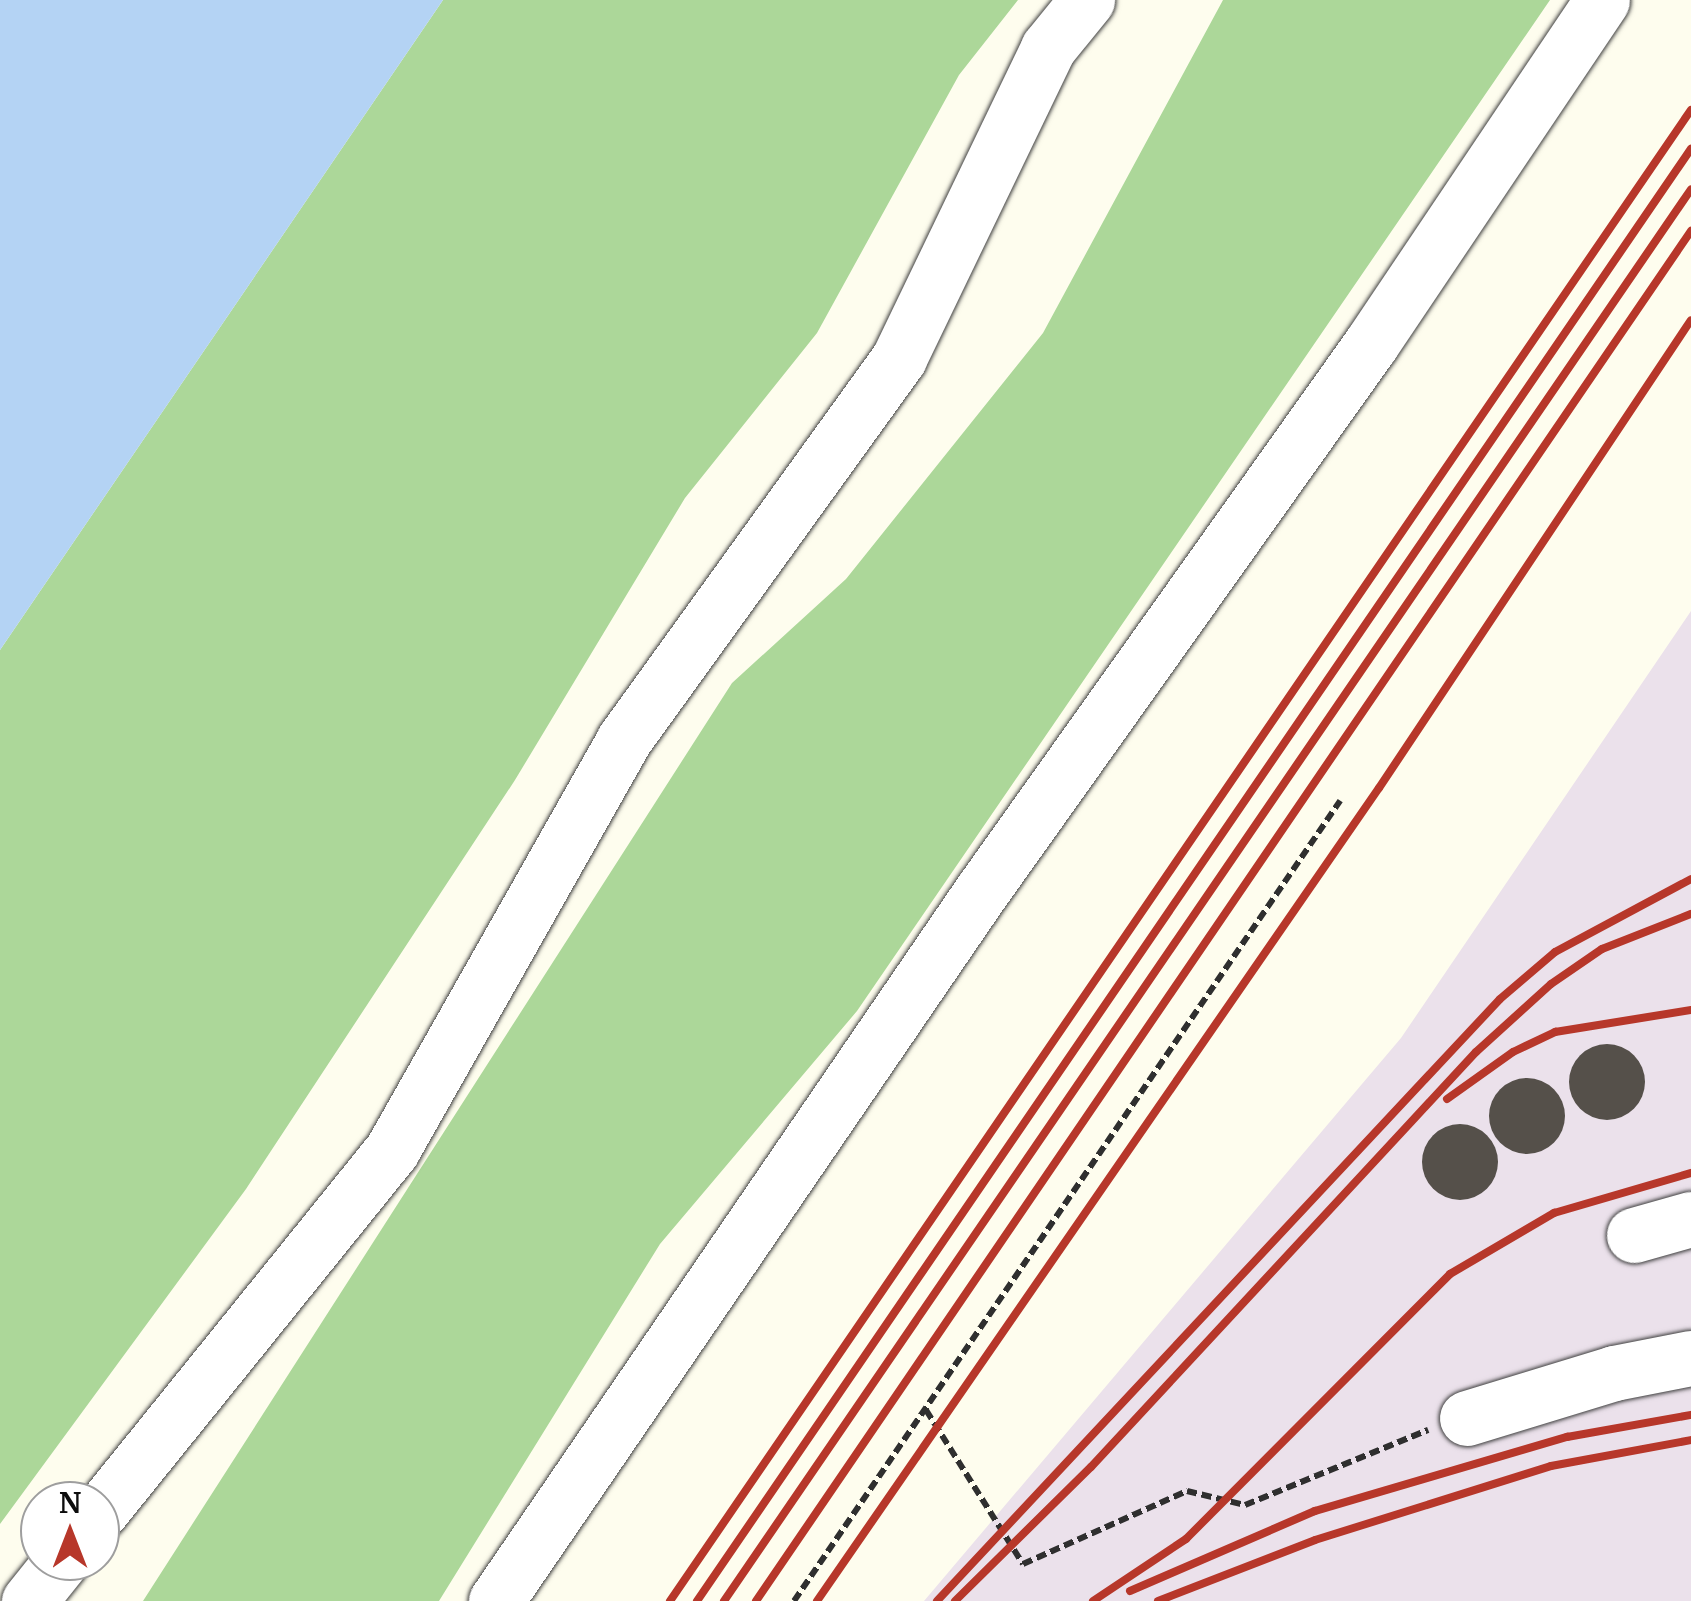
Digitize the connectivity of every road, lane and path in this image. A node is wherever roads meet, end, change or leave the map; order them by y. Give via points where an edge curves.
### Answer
1 (1087, 0) edge
2 (1602, 0) edge
3 (1340, 801) dead end
4 (1691, 1218) edge
5 (1634, 1236) dead end
6 (1691, 1358) edge
7 (926, 1410) junction
8 (1467, 1418) joint
9 (120, 1487) edge
10 (44, 1581) edge
11 (28, 1601) edge
12 (496, 1601) edge
13 (794, 1601) edge

1 - 9 lane via 1048,48 899,358 624,741 392,1150
2 - 12 lane via 1371,344 573,1480
3 - 7 path
4 - 5 lane
6 - 8 lane via 1614,1372
7 - 8 path via 1023,1564 1187,1490 1245,1506
7 - 13 path
10 - 11 lane

